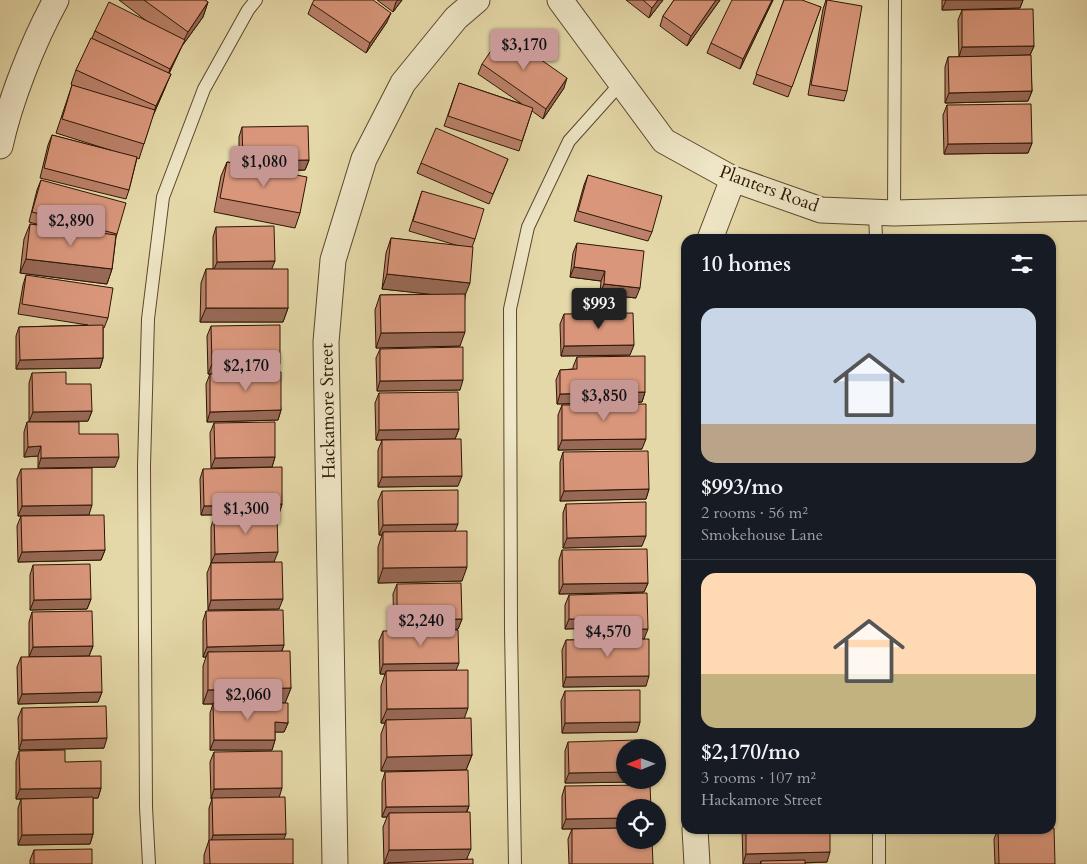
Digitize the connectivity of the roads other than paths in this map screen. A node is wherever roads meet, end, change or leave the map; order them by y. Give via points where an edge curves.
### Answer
1 (56, 0) edge
2 (256, 0) edge
3 (477, 0) edge
4 (560, 0) edge
5 (895, 0) edge
6 (621, 83) junction
7 (0, 146) edge
8 (732, 179) junction
9 (1087, 208) edge
10 (884, 212) junction
11 (712, 234) edge
12 (877, 234) edge
13 (695, 834) edge
14 (879, 834) edge
15 (149, 864) edge
16 (335, 864) edge
17 (515, 864) edge
18 (697, 864) edge
19 (879, 864) edge

1 - 7 street via 30,54
2 - 15 lane via 204,89 163,197 148,319 144,466
3 - 16 street, Hackamore Street via 456,18 403,83 364,160 334,260 326,342
4 - 6 street, Planters Road
5 - 10 lane
6 - 8 street, Planters Road via 664,141
6 - 17 lane via 569,141 528,227 510,309
8 - 10 street, Planters Road via 821,210
8 - 11 street
9 - 10 street, Planters Road
10 - 12 lane
13 - 18 street
14 - 19 lane

